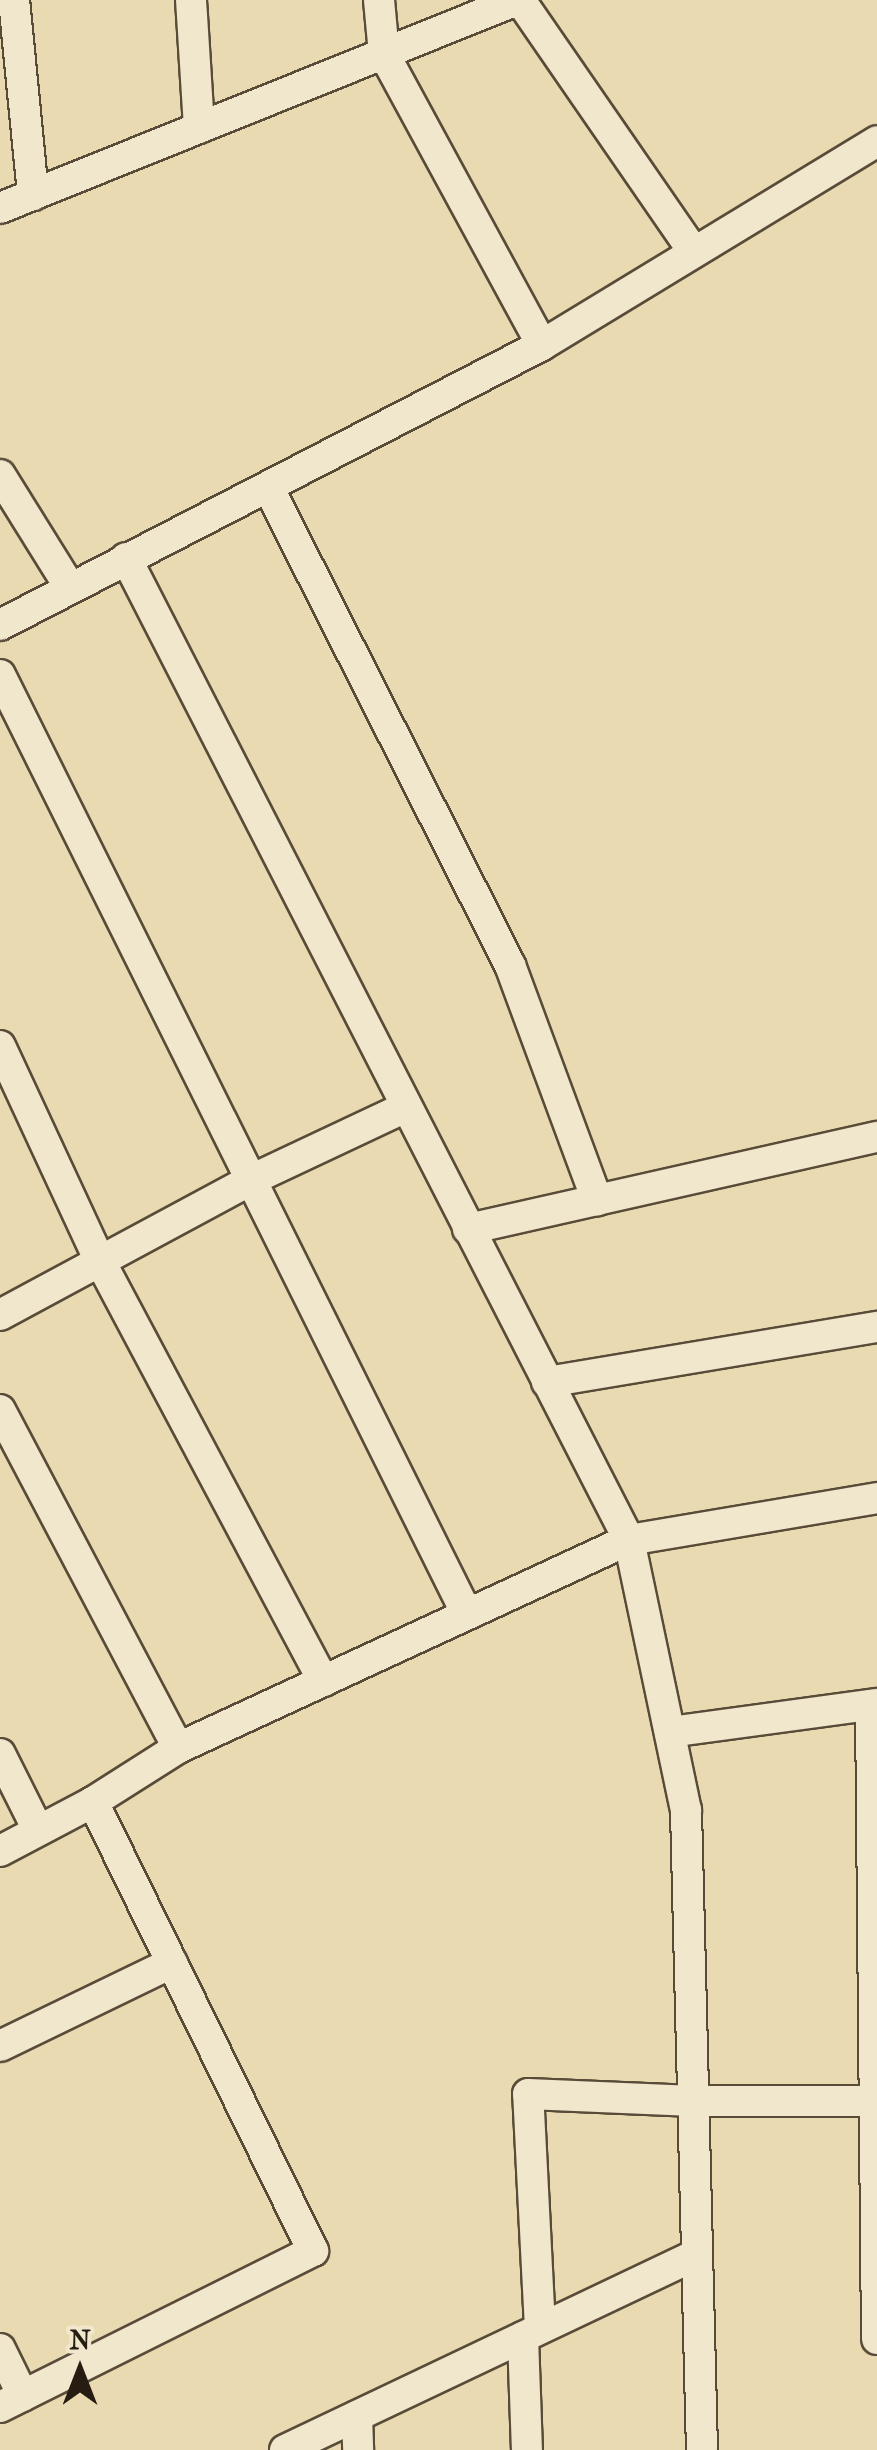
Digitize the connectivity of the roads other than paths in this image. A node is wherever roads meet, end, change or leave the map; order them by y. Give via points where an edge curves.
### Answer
1 (14, 0) edge
2 (191, 0) edge
3 (380, 0) edge
4 (519, 0) edge
5 (384, 54) junction
6 (199, 128) junction
7 (877, 141) edge
8 (33, 195) junction
9 (0, 208) edge
10 (694, 252) junction
11 (542, 345) junction
12 (0, 475) edge
13 (268, 487) junction
14 (126, 558) junction
15 (69, 586) junction
16 (0, 625) edge
17 (0, 674) edge
18 (0, 1046) edge
19 (406, 1107) junction
20 (877, 1136) edge
21 (253, 1179) junction
22 (596, 1200) junction
23 (468, 1228) junction
24 (100, 1261) junction
25 (0, 1314) edge
26 (877, 1327) edge
27 (548, 1382) junction
28 (0, 1410) edge
29 (877, 1498) edge
30 (629, 1540) junction
31 (467, 1614) junction
32 (323, 1680) junction
33 (874, 1704) edge
34 (670, 1732) junction
35 (178, 1748) junction
36 (0, 1754) edge
37 (93, 1802) junction
38 (38, 1830) junction
39 (0, 1851) edge
40 (172, 1963) junction
41 (0, 2046) edge
42 (875, 2101) edge
43 (694, 2102) junction
44 (697, 2254) junction
45 (531, 2333) junction
46 (877, 2339) edge
47 (0, 2349) edge
48 (12, 2402) edge
49 (357, 2416) junction
50 (284, 2450) edge
51 (358, 2450) edge
52 (527, 2450) edge
53 (702, 2450) edge

1 - 8 street
2 - 6 street
3 - 5 street
4 - 5 street
4 - 10 street
5 - 6 street
5 - 11 street
6 - 8 street
7 - 10 street
8 - 9 street
10 - 11 street
11 - 13 street
12 - 15 street
13 - 14 street
13 - 22 street via 510,965
14 - 15 street
14 - 19 street
15 - 16 street
17 - 21 street
18 - 24 street
19 - 21 street
19 - 23 street
20 - 22 street
21 - 24 street
21 - 31 street
22 - 23 street
23 - 27 street
24 - 25 street
24 - 32 street
26 - 27 street
27 - 30 street
28 - 35 street
29 - 30 street
30 - 31 street
30 - 34 street
31 - 32 street
32 - 35 street
33 - 34 street
33 - 42 street
34 - 43 street via 686,1810
35 - 37 street
36 - 38 street
37 - 38 street
37 - 40 street
38 - 39 street
40 - 41 street
40 - 48 street via 313,2251
42 - 43 street
42 - 46 street
43 - 44 street
43 - 45 street via 528,2094
44 - 45 street
44 - 53 street
45 - 49 street
45 - 52 street
47 - 48 street
49 - 50 street
49 - 51 street

